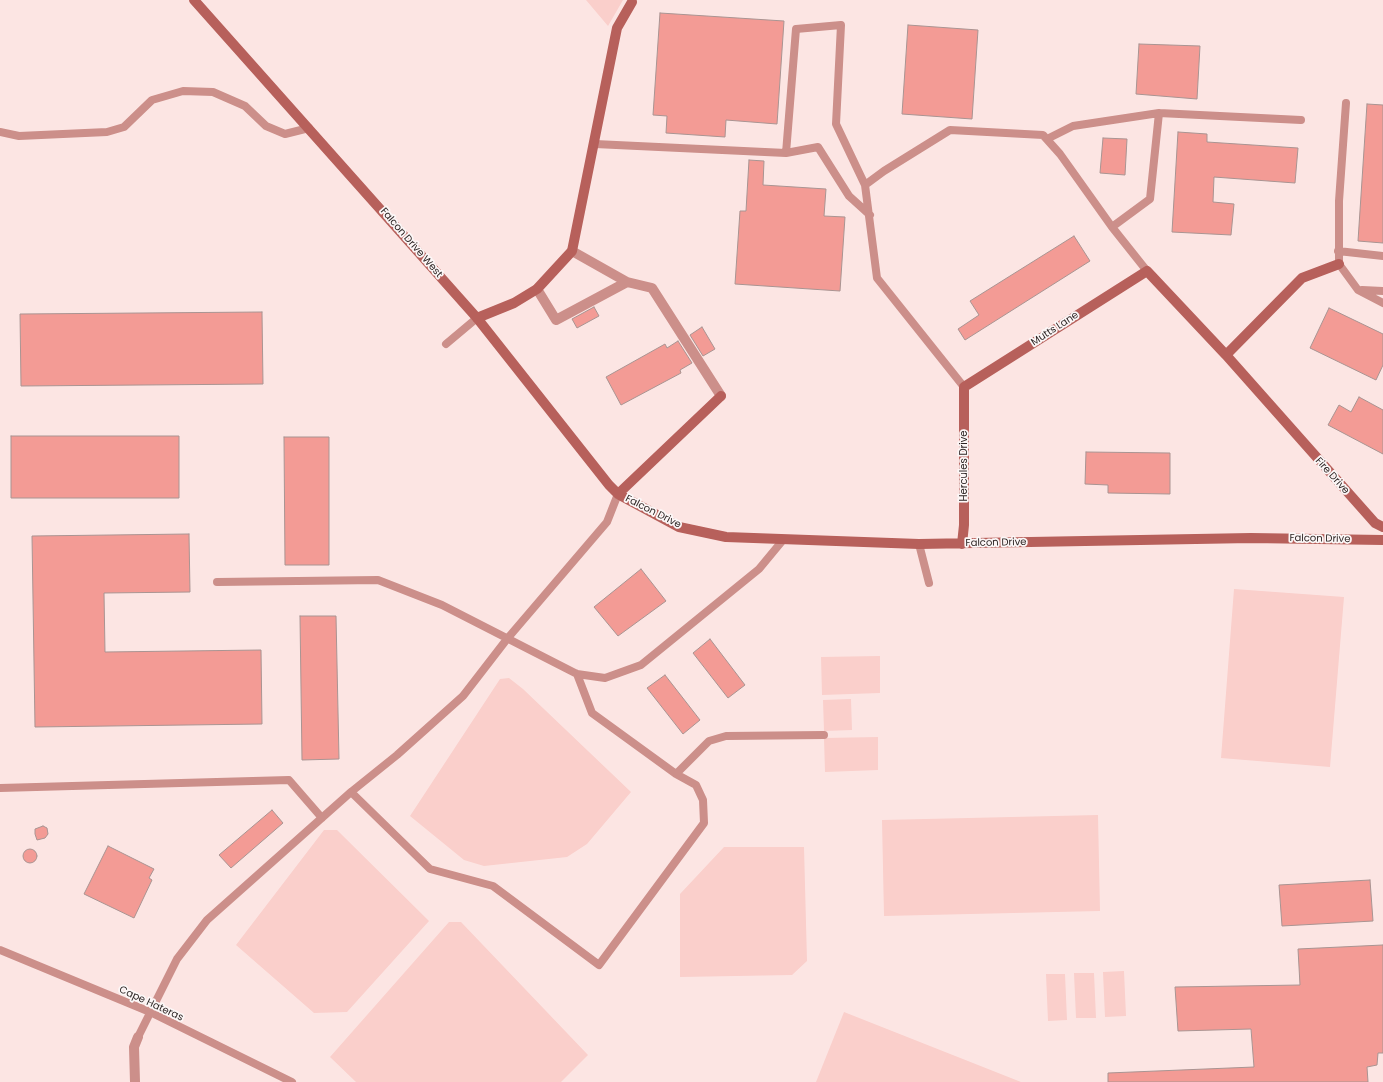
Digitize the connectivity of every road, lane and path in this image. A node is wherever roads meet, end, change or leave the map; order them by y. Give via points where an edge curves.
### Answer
1 (194, 0) edge
2 (632, 2) dead end
3 (1346, 103) dead end
4 (1159, 113) junction
5 (1301, 120) dead end
6 (309, 128) junction
7 (0, 132) edge
8 (1047, 140) junction
9 (595, 144) junction
10 (786, 153) junction
11 (865, 185) junction
12 (870, 215) junction
13 (1112, 227) junction
14 (572, 251) junction
15 (1338, 251) junction
16 (1383, 256) edge
17 (1339, 264) junction
18 (1147, 271) junction
19 (627, 282) junction
20 (537, 289) junction
21 (1358, 290) junction
22 (1383, 291) edge
23 (1383, 303) edge
24 (477, 318) junction
25 (446, 344) dead end
26 (1226, 355) junction
27 (964, 387) junction
28 (618, 494) junction
29 (1383, 527) edge
30 (783, 540) junction
31 (1383, 540) edge
32 (919, 544) junction
33 (962, 544) junction
34 (218, 582) dead end
35 (929, 583) dead end
36 (507, 639) junction
37 (577, 674) junction
38 (824, 735) dead end
39 (676, 774) junction
40 (0, 788) edge
41 (351, 792) junction
42 (322, 818) junction
43 (0, 950) edge
44 (150, 1012) junction
45 (138, 1037) joint
46 (134, 1082) edge
47 (292, 1082) edge

1 - 6 street, Falcon Drive West
2 - 9 street via 617,28
3 - 15 lane
4 - 5 lane
4 - 8 lane via 1073,126
4 - 13 lane via 1150,199
6 - 7 lane via 286,134 266,126 245,106 212,92 183,91 152,100 124,127 107,132 19,136
6 - 24 street, Falcon Drive West
8 - 11 lane via 1043,135 950,130
8 - 13 lane via 1060,154
9 - 10 lane
9 - 14 street
10 - 11 lane via 796,29 841,25 836,124
10 - 12 lane via 818,146 849,196
11 - 12 lane
12 - 27 lane via 877,278
13 - 18 lane
14 - 19 street
14 - 20 street
15 - 16 lane
15 - 17 lane
17 - 21 lane
17 - 26 street via 1302,278
18 - 26 street, Fire Drive
18 - 27 street, Mutts Lane
19 - 20 street via 556,320
19 - 28 street via 652,288 721,396
20 - 24 street via 514,303
21 - 22 lane
21 - 23 lane
24 - 25 lane
24 - 28 street, Falcon Drive West
26 - 29 street, Fire Drive via 1375,523
27 - 33 street, Hercules Drive
28 - 30 street, Falcon Drive via 679,527 726,537
28 - 36 lane via 607,522
30 - 32 street, Falcon Drive
30 - 37 lane via 759,568 641,665 605,678
31 - 33 street, Falcon Drive via 1252,538
32 - 33 street, Falcon Drive
32 - 35 lane
34 - 36 lane via 378,580 442,605
36 - 37 lane
36 - 41 lane via 463,696 397,756
37 - 39 lane via 592,713
38 - 39 lane via 726,736 709,741
39 - 41 lane via 696,786 703,800 704,823 598,965 493,886 430,869
40 - 42 lane via 289,780
41 - 42 lane
42 - 44 lane via 207,920 177,959
43 - 44 lane, Cape Hateras
44 - 45 lane
44 - 47 lane, Cape Hateras
45 - 46 street via 134,1047

